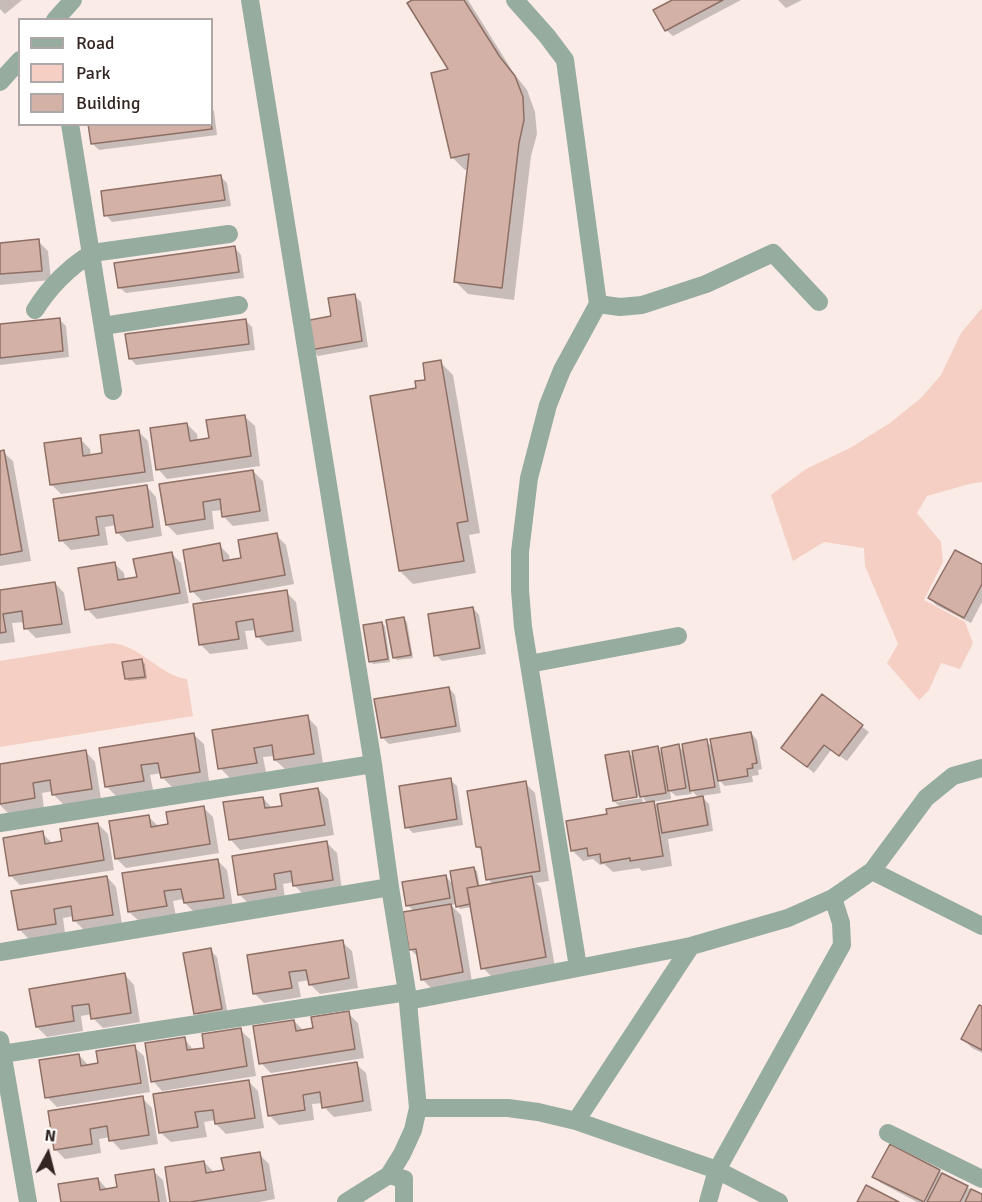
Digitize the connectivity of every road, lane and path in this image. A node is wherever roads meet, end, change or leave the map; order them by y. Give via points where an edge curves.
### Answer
1 (74, 0) edge
2 (250, 0) edge
3 (515, 0) edge
4 (58, 18) edge
5 (18, 62) edge
6 (0, 82) edge
7 (70, 126) edge
8 (229, 234) dead end
9 (92, 253) junction
10 (819, 302) dead end
11 (598, 304) junction
12 (239, 305) dead end
13 (35, 310) dead end
14 (103, 326) junction
15 (113, 391) dead end
16 (678, 636) dead end
17 (529, 664) junction
18 (373, 764) junction
19 (982, 768) edge
20 (0, 823) edge
21 (872, 870) junction
22 (390, 887) junction
23 (832, 898) junction
24 (982, 926) edge
25 (691, 946) junction
26 (0, 952) edge
27 (578, 967) junction
28 (407, 997) junction
29 (1, 1047) edge
30 (418, 1108) junction
31 (576, 1121) junction
32 (888, 1133) dead end
33 (717, 1170) junction
34 (389, 1175) junction
35 (982, 1179) edge
36 (28, 1202) edge
37 (346, 1202) edge
38 (404, 1202) edge
39 (708, 1202) edge
40 (779, 1202) edge

1 - 4 street
2 - 18 street
3 - 11 street via 565,60
5 - 6 street
7 - 9 street
8 - 9 street
9 - 13 street via 59,277
9 - 14 street
10 - 11 street via 773,253 706,284 642,305
11 - 17 street via 548,405 529,478 522,524 520,590
12 - 14 street
14 - 15 street
16 - 17 street
17 - 27 street
18 - 20 street
18 - 22 street
19 - 21 street via 953,776 926,798
21 - 23 street
21 - 24 street
22 - 26 street
22 - 28 street
23 - 25 street via 789,918
23 - 33 street via 841,923 842,945
25 - 27 street
25 - 31 street
27 - 28 street
28 - 29 street
28 - 30 street
29 - 36 street
30 - 31 street via 508,1108
30 - 34 street via 413,1130
31 - 33 street
32 - 35 street
33 - 39 street
33 - 40 street
34 - 37 street
34 - 38 street via 404,1179

